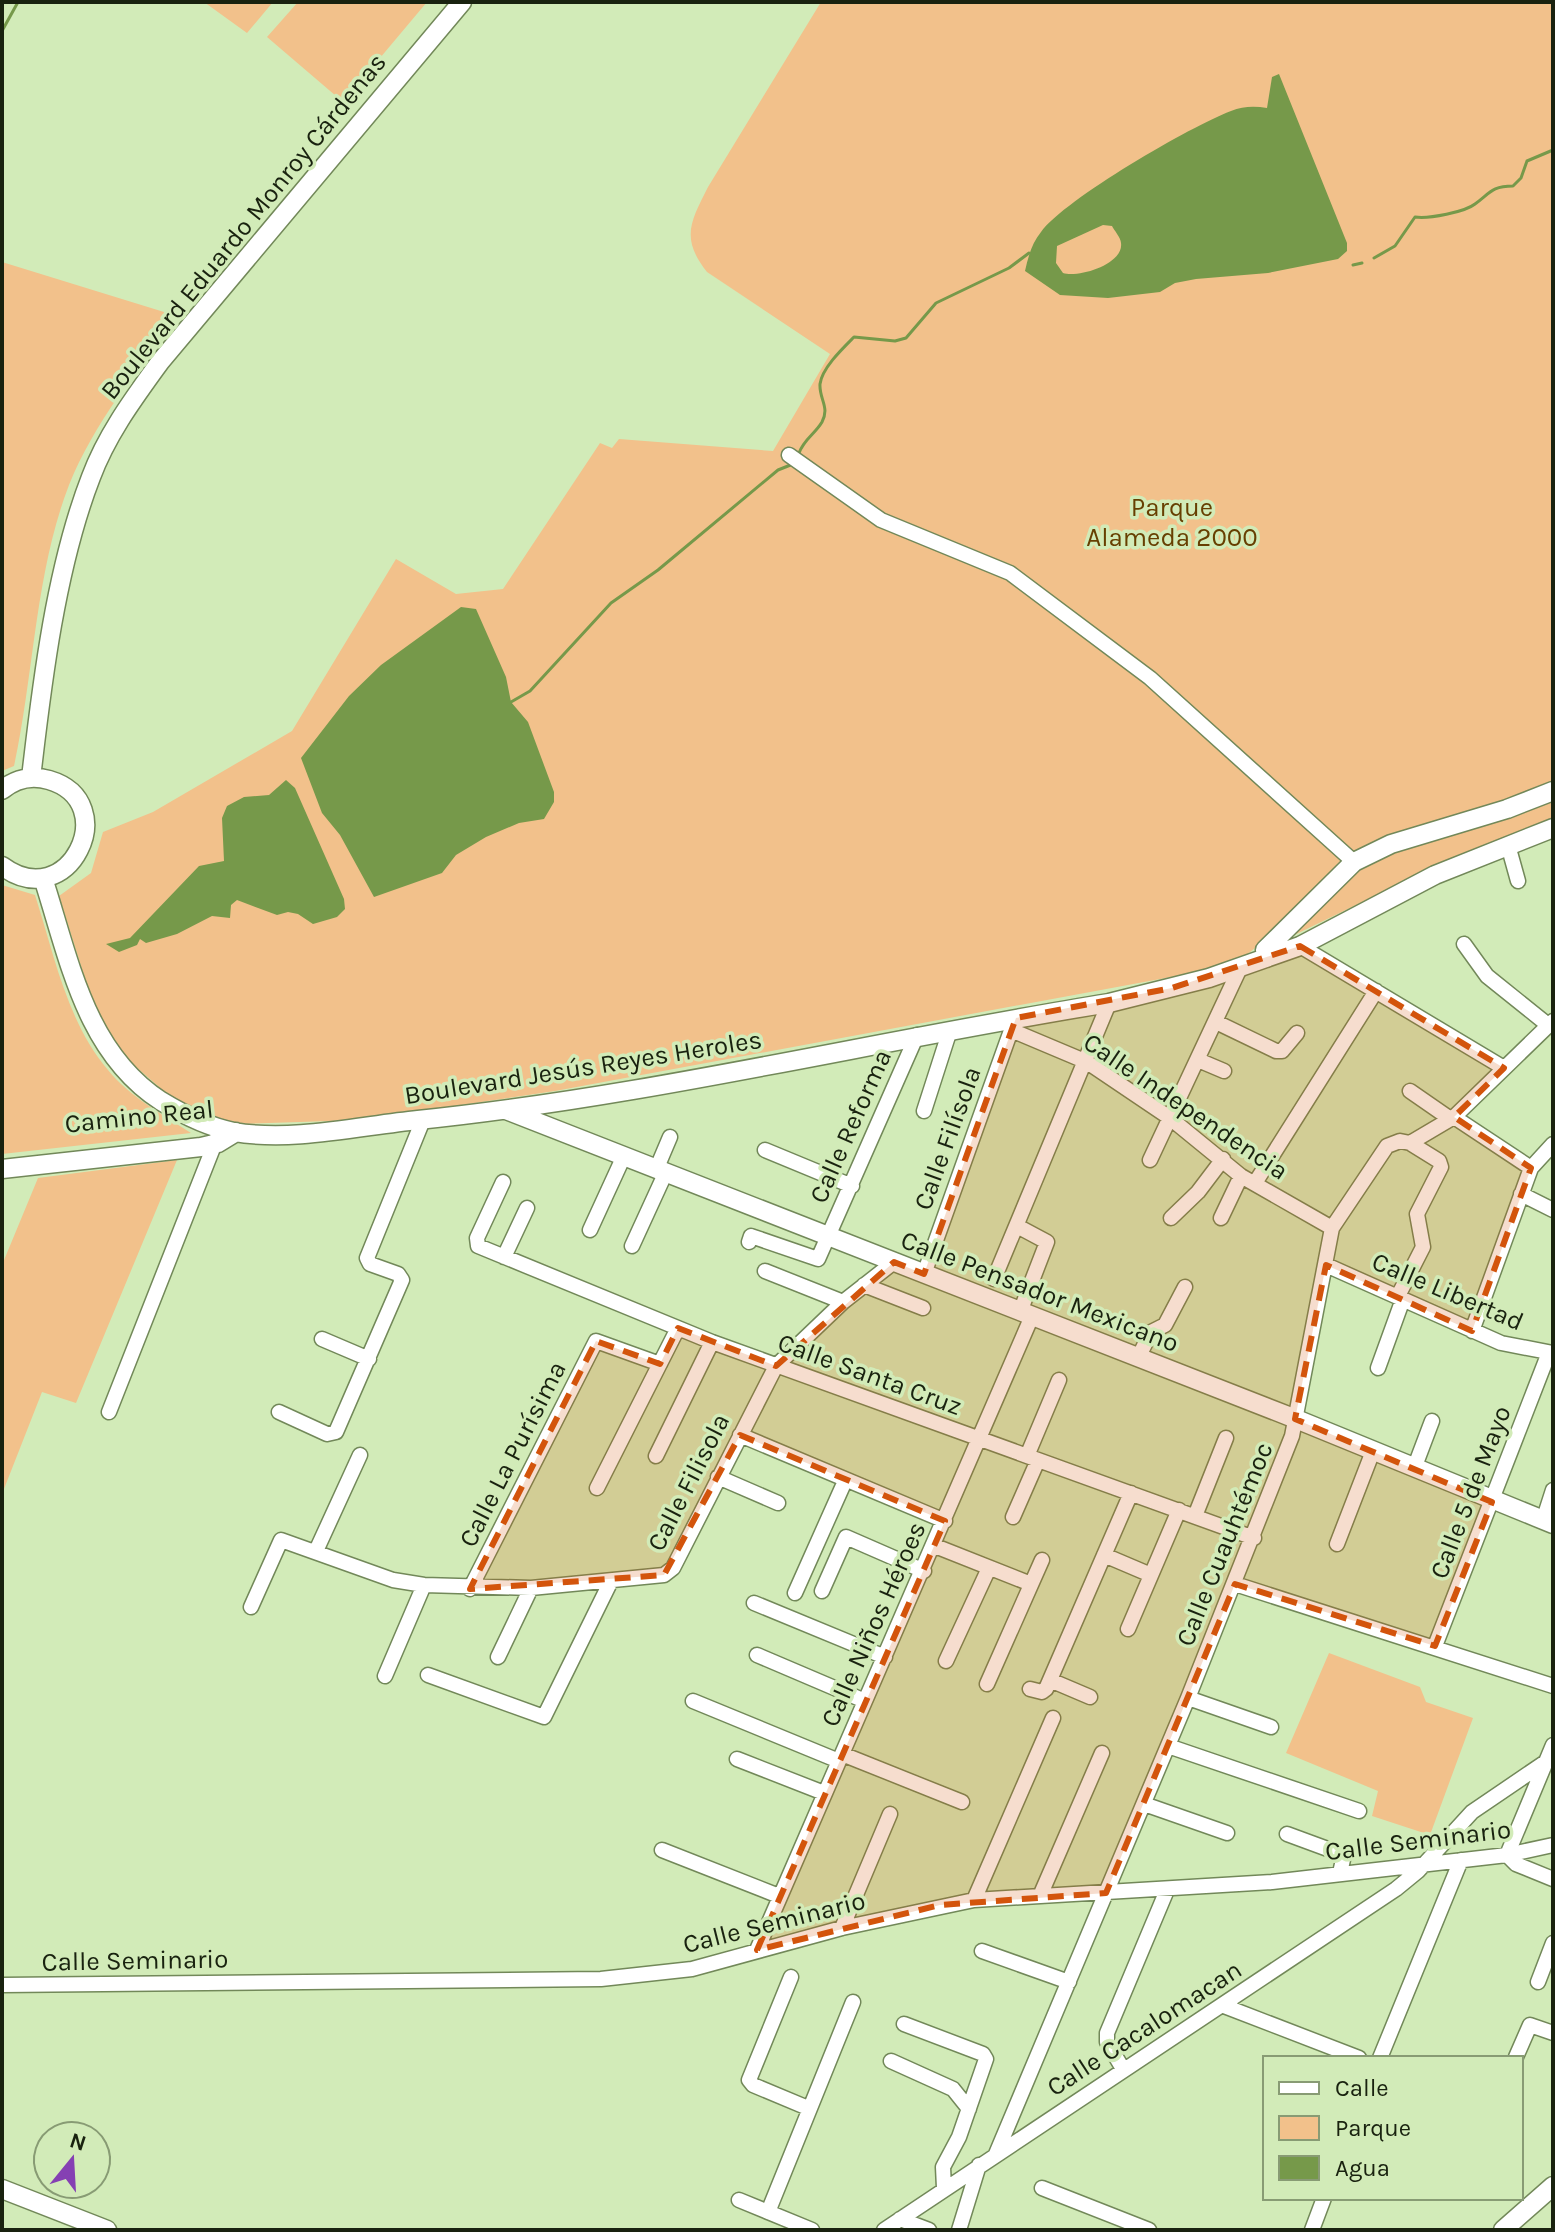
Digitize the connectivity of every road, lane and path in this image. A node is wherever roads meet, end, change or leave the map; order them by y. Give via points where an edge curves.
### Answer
1 (462, 2) edge
2 (789, 455) dead end
3 (31, 778) junction
4 (2, 790) edge
5 (1553, 791) edge
6 (1553, 828) edge
7 (1508, 845) junction
8 (1354, 862) junction
9 (2, 866) edge
10 (43, 878) junction
11 (1518, 881) dead end
12 (1464, 944) dead end
13 (1300, 946) junction
14 (1266, 958) junction
15 (1240, 968) junction
16 (1376, 991) junction
17 (1109, 1003) junction
18 (1216, 1022) junction
19 (1550, 1023) edge
20 (1013, 1024) junction
21 (950, 1030) junction
22 (1297, 1033) dead end
23 (917, 1035) junction
24 (1198, 1060) junction
25 (1087, 1062) junction
26 (1504, 1068) junction
27 (1224, 1071) dead end
28 (1410, 1091) dead end
29 (506, 1110) junction
30 (924, 1111) dead end
31 (1170, 1118) junction
32 (1451, 1118) junction
33 (423, 1120) junction
34 (223, 1136) junction
35 (670, 1137) dead end
36 (1410, 1143) junction
37 (1553, 1144) edge
38 (765, 1150) dead end
39 (2, 1157) edge
40 (623, 1158) junction
41 (1223, 1159) junction
42 (1150, 1160) dead end
43 (1531, 1168) junction
44 (2, 1169) edge
45 (660, 1172) junction
46 (1241, 1176) junction
47 (503, 1182) dead end
48 (1255, 1183) junction
49 (852, 1186) junction
50 (1521, 1194) junction
51 (527, 1208) dead end
52 (1553, 1210) edge
53 (1171, 1218) dead end
54 (1221, 1218) dead end
55 (1017, 1226) junction
56 (1332, 1228) junction
57 (590, 1230) dead end
58 (826, 1236) junction
59 (750, 1239) dead end
60 (632, 1246) dead end
61 (504, 1257) junction
62 (894, 1262) junction
63 (1326, 1265) junction
64 (765, 1271) dead end
65 (924, 1274) junction
66 (994, 1279) dead end
67 (864, 1285) junction
68 (1185, 1287) dead end
69 (1400, 1298) junction
70 (843, 1302) junction
71 (923, 1308) dead end
72 (1026, 1314) junction
73 (678, 1328) junction
74 (1472, 1331) junction
75 (322, 1339) dead end
76 (712, 1342) junction
77 (1551, 1354) edge
78 (1138, 1358) junction
79 (369, 1359) junction
80 (660, 1364) junction
81 (776, 1366) junction
82 (1378, 1368) dead end
83 (1059, 1380) dead end
84 (109, 1412) dead end
85 (279, 1412) dead end
86 (1296, 1419) junction
87 (1432, 1421) dead end
88 (740, 1435) junction
89 (978, 1438) junction
90 (1226, 1438) dead end
91 (1373, 1451) junction
92 (360, 1455) dead end
93 (656, 1456) dead end
94 (1032, 1458) junction
95 (1415, 1466) junction
96 (718, 1477) junction
97 (845, 1481) junction
98 (597, 1488) dead end
99 (1553, 1490) edge
100 (1131, 1493) junction
101 (1492, 1502) junction
102 (778, 1503) dead end
103 (1179, 1510) junction
104 (1195, 1516) junction
105 (1013, 1517) dead end
106 (945, 1521) junction
107 (1548, 1522) edge
108 (1254, 1538) junction
109 (1337, 1544) dead end
110 (935, 1546) junction
111 (316, 1551) junction
112 (1104, 1555) junction
113 (1042, 1560) dead end
114 (989, 1568) junction
115 (924, 1571) junction
116 (1151, 1575) junction
117 (610, 1583) junction
118 (1031, 1584) junction
119 (1235, 1584) junction
120 (424, 1585) junction
121 (531, 1588) junction
122 (470, 1589) junction
123 (822, 1591) dead end
124 (795, 1593) dead end
125 (754, 1603) dead end
126 (251, 1607) dead end
127 (1128, 1629) dead end
128 (1435, 1646) junction
129 (757, 1655) dead end
130 (498, 1657) dead end
131 (885, 1657) junction
132 (946, 1661) dead end
133 (428, 1675) dead end
134 (385, 1676) dead end
135 (1050, 1680) junction
136 (987, 1684) dead end
137 (1553, 1686) edge
138 (1030, 1689) dead end
139 (1090, 1697) dead end
140 (1188, 1698) junction
141 (693, 1701) dead end
142 (865, 1701) junction
143 (1053, 1718) dead end
144 (1271, 1727) dead end
145 (1553, 1745) edge
146 (1168, 1746) junction
147 (1102, 1753) dead end
148 (840, 1757) junction
149 (737, 1759) dead end
150 (1547, 1761) junction
151 (824, 1793) junction
152 (962, 1802) dead end
153 (1144, 1804) junction
154 (1359, 1811) dead end
155 (890, 1814) dead end
156 (1227, 1833) dead end
157 (1287, 1834) dead end
158 (1553, 1845) edge
159 (662, 1850) dead end
160 (1507, 1855) junction
161 (1461, 1860) junction
162 (1427, 1862) junction
163 (1340, 1873) junction
164 (1553, 1879) edge
165 (1167, 1890) junction
166 (1106, 1893) junction
167 (779, 1896) junction
168 (1040, 1896) junction
169 (974, 1900) junction
170 (842, 1928) junction
171 (1553, 1943) edge
172 (757, 1950) junction
173 (982, 1951) dead end
174 (791, 1977) dead end
175 (1069, 1982) junction
176 (1538, 1982) dead end
177 (2, 1985) edge
178 (853, 2002) dead end
179 (1224, 2006) junction
180 (904, 2024) dead end
181 (1553, 2033) edge
182 (1354, 2056) edge
183 (1381, 2056) edge
184 (1516, 2056) edge
185 (891, 2061) dead end
186 (1123, 2069) junction
187 (808, 2108) junction
188 (969, 2109) junction
189 (996, 2154) junction
190 (979, 2165) junction
191 (1553, 2186) edge
192 (944, 2188) junction
193 (1042, 2188) dead end
194 (2, 2189) edge
195 (739, 2200) dead end
196 (1323, 2200) edge
197 (1553, 2200) edge
198 (768, 2212) junction
199 (900, 2219) junction
200 (107, 2230) edge
201 (812, 2230) edge
202 (884, 2230) edge
203 (929, 2230) edge
204 (959, 2230) edge
205 (1149, 2230) edge
206 (1312, 2230) edge
207 (1503, 2230) edge
208 (1518, 2230) edge

1 - 3 main road, Boulevard Eduardo Monroy Cárdenas via 119,418 91,475 67,553
2 - 8 street via 881,520 1010,573 1150,678
3 - 4 main road
3 - 10 main road via 70,791 85,820 76,857
5 - 8 main road via 1391,844
6 - 7 main road, Boulevard Jesús Reyes Heroles
7 - 11 street
7 - 13 main road, Boulevard Jesús Reyes Heroles via 1435,875
8 - 14 main road via 1265,950
9 - 10 main road via 20,876
10 - 34 main road, Boulevard Jesús Reyes Heroles via 101,1040 157,1099
12 - 19 street via 1481,970
13 - 14 main road, Boulevard Jesús Reyes Heroles
13 - 16 street
14 - 15 main road, Boulevard Jesús Reyes Heroles
15 - 17 main road, Boulevard Jesús Reyes Heroles
15 - 18 street
16 - 26 street
16 - 48 street
17 - 20 main road, Boulevard Jesús Reyes Heroles
17 - 25 street
18 - 22 street via 1276,1051
18 - 24 street
19 - 26 street, Calle Cuauhtémoc
20 - 21 main road, Boulevard Jesús Reyes Heroles
20 - 25 street, Calle Independencia
20 - 65 street, Calle Filísola
21 - 23 main road, Boulevard Jesús Reyes Heroles
21 - 30 street
23 - 29 main road, Boulevard Jesús Reyes Heroles
23 - 49 street, Calle Reforma
24 - 27 street
24 - 31 street
25 - 31 street, Calle Independencia
25 - 55 street
26 - 32 street, Calle Cuauhtémoc
28 - 32 street
29 - 33 main road, Boulevard Jesús Reyes Heroles
29 - 40 main road, Calle Pensador Mexicano
31 - 41 street, Calle Independencia
31 - 42 street
32 - 36 street, Calle Cuauhtémoc
32 - 43 street
33 - 34 main road, Boulevard Jesús Reyes Heroles
33 - 79 street via 367,1255 370,1264 402,1278
34 - 39 main road, Camino Real
34 - 44 main road, Camino Real
34 - 84 street
35 - 45 street
36 - 56 street, Calle Cuauhtémoc via 1387,1146
36 - 69 street via 1441,1167 1417,1214 1423,1247
37 - 43 street
38 - 49 street
40 - 45 main road, Calle Pensador Mexicano
40 - 57 street
41 - 46 street, Calle Independencia
41 - 53 street
43 - 50 street
45 - 58 main road, Calle Pensador Mexicano
45 - 60 street
46 - 48 street, Calle Independencia
46 - 54 street
47 - 61 street, Calle Santa Cruz via 475,1243
48 - 56 street, Calle Independencia
49 - 58 street, Calle Reforma
50 - 52 street
50 - 74 street
51 - 61 street
55 - 66 street
55 - 72 street, Calle Niños Héroes via 1047,1242
56 - 63 street, Calle Cuauhtémoc
58 - 59 street, Calle Reforma via 818,1259
58 - 62 main road, Calle Pensador Mexicano
61 - 73 street, Calle Santa Cruz
62 - 65 main road, Calle Pensador Mexicano
62 - 67 street, Calle Filisola
63 - 69 street, Calle Libertad
63 - 86 street, Calle Cuauhtémoc
64 - 70 street
65 - 72 main road, Calle Pensador Mexicano
67 - 70 street, Calle Filisola
67 - 71 street
68 - 78 street via 1165,1325 1151,1332
69 - 74 street, Calle Libertad
69 - 82 street
70 - 81 street, Calle Filisola
72 - 78 main road, Calle Pensador Mexicano
72 - 89 street, Calle Niños Héroes
73 - 76 street, Calle Santa Cruz
73 - 80 street
74 - 77 street, Calle Libertad
75 - 79 street
76 - 81 street, Calle Santa Cruz
76 - 93 street
77 - 101 street, Calle 5 de Mayo
78 - 86 main road, Calle Pensador Mexicano
79 - 85 street via 333,1435
80 - 98 street
80 - 122 street, Calle La Purísima via 596,1341
81 - 88 street, Calle Filisola
81 - 89 street, Calle Santa Cruz
83 - 94 street
86 - 91 main road, Calle Pensador Mexicano
86 - 108 street, Calle Cuauhtémoc
87 - 95 street
88 - 96 street, Calle Filisola
88 - 97 street
89 - 94 street, Calle Santa Cruz
89 - 106 street, Calle Niños Héroes
90 - 104 street
91 - 95 main road, Calle Pensador Mexicano
91 - 109 street
92 - 111 street
94 - 100 street, Calle Santa Cruz
94 - 105 street
95 - 101 main road, Calle Pensador Mexicano
96 - 102 street
96 - 117 street, Calle Filisola via 669,1572
97 - 106 street
97 - 124 street
99 - 107 street
100 - 103 street, Calle Santa Cruz
100 - 112 street
101 - 107 main road, Calle Pensador Mexicano
101 - 128 street, Calle 5 de Mayo
103 - 104 street, Calle Santa Cruz
103 - 116 street
104 - 108 street, Calle Santa Cruz
106 - 110 street, Calle Niños Héroes
108 - 119 street, Calle Cuauhtémoc
110 - 114 street
110 - 115 street, Calle Niños Héroes
111 - 120 street, Calle Filisola via 393,1580
111 - 126 street, Calle Filisola via 281,1540
112 - 116 street
112 - 135 street
113 - 118 street
114 - 118 street
114 - 132 street
115 - 123 street via 848,1536
115 - 131 street, Calle Niños Héroes
116 - 127 street
117 - 121 street, Calle Filisola
117 - 133 street via 544,1717
118 - 136 street
119 - 128 street
119 - 140 street, Calle Cuauhtémoc
120 - 122 street, Calle Filisola
120 - 134 street
121 - 122 street, Calle Filisola
121 - 130 street
125 - 131 street
128 - 137 street
129 - 142 street
131 - 142 street, Calle Niños Héroes
135 - 138 street via 1044,1692
135 - 139 street
140 - 144 street
140 - 146 street, Calle Cuauhtémoc
141 - 148 street
142 - 148 street, Calle Niños Héroes
143 - 169 street
145 - 150 street
146 - 153 street, Calle Cuauhtémoc
146 - 154 street
147 - 168 street
148 - 151 street, Calle Niños Héroes
148 - 152 street
149 - 151 street
150 - 160 street
150 - 162 street, Calle Cacalomacan via 1472,1812
151 - 167 street, Calle Niños Héroes
153 - 156 street
153 - 166 street, Calle Cuauhtémoc
155 - 170 street
157 - 163 street via 1344,1855
158 - 160 street, Calle Seminario
159 - 167 street
160 - 161 street, Calle Seminario
160 - 164 street
161 - 162 street, Calle Seminario
161 - 183 street
162 - 163 street, Calle Seminario
162 - 179 street, Calle Cacalomacan via 1396,1889
163 - 165 street, Calle Seminario
165 - 166 street, Calle Seminario
165 - 186 street via 1107,2033
166 - 168 street, Calle Seminario
166 - 175 street, Calle Cuauhtémoc
167 - 172 street, Calle Niños Héroes
168 - 169 street, Calle Seminario
169 - 170 street, Calle Seminario
170 - 172 street, Calle Seminario
171 - 176 street
172 - 177 street, Calle Seminario via 692,1969 558,1982
173 - 175 street
174 - 187 street via 749,2080
175 - 189 street, Calle Cuauhtémoc
178 - 187 street
179 - 182 street
179 - 186 street, Calle Cacalomacan
180 - 188 street via 985,2056
181 - 184 street via 1530,2025
185 - 188 street via 953,2089
186 - 189 street, Calle Cacalomacan
187 - 198 street
188 - 192 street via 943,2167
189 - 190 street, Calle Cacalomacan
190 - 192 street, Calle Cacalomacan
190 - 204 street
191 - 207 main road
192 - 199 street, Calle Cacalomacan
193 - 205 street
194 - 200 main road
195 - 198 street
196 - 206 street
197 - 208 main road
198 - 201 street
199 - 202 street, Calle Cacalomacan
199 - 203 street

